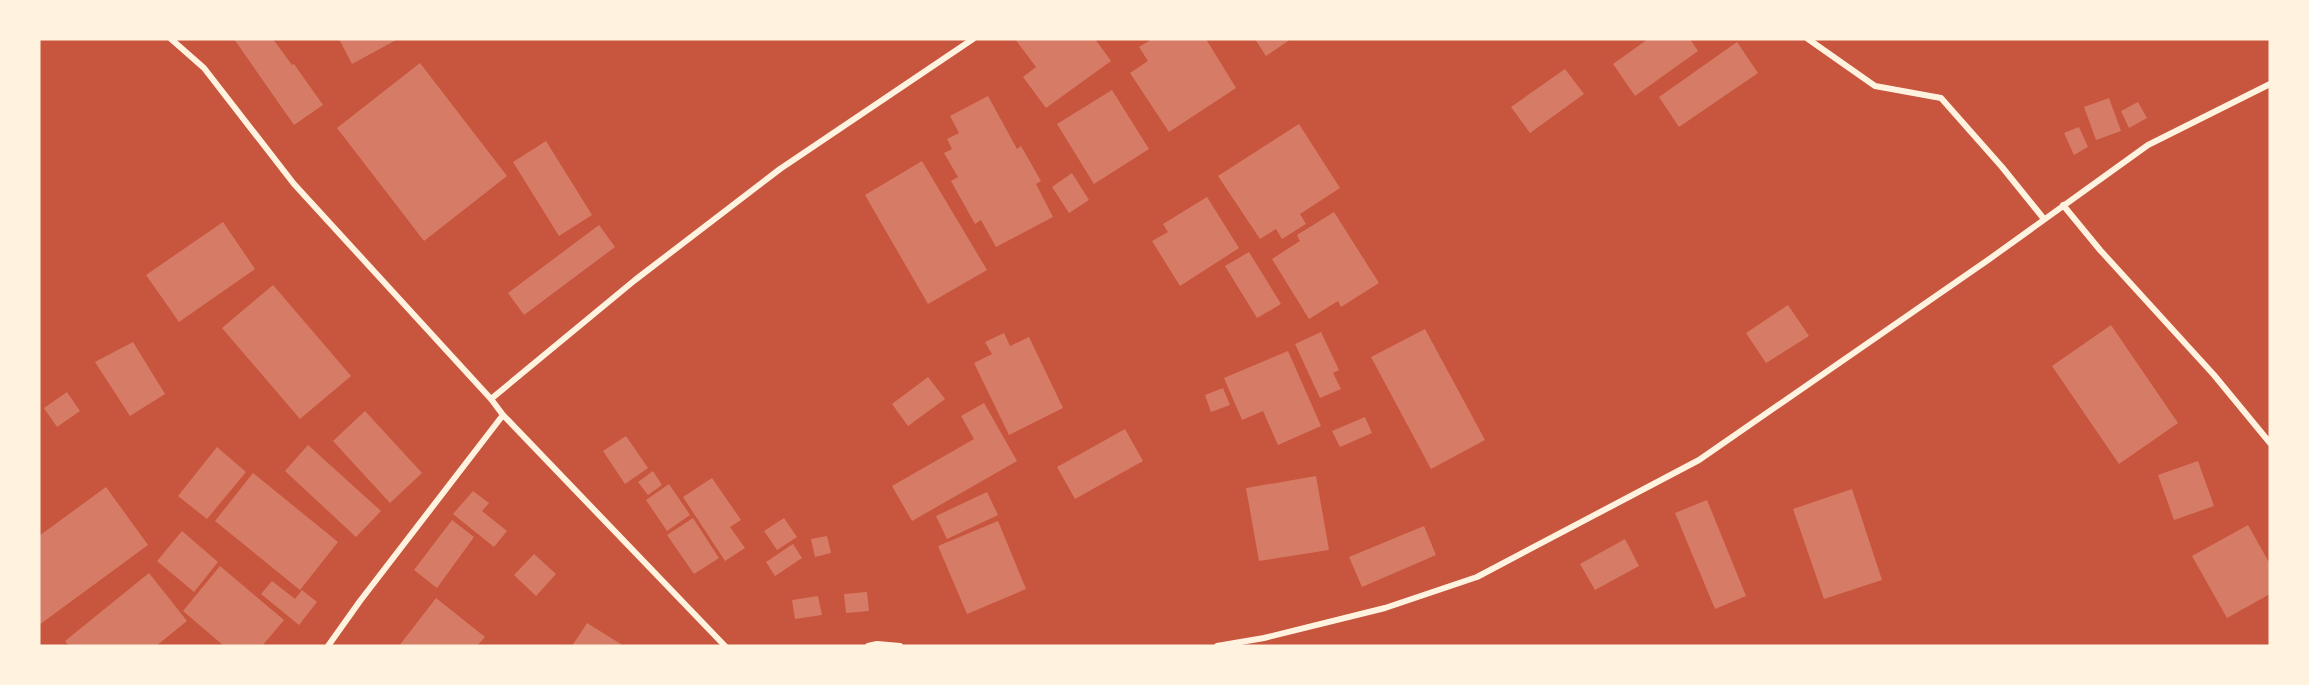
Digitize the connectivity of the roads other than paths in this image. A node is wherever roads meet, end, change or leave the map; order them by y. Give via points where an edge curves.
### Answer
1 (171, 39) edge
2 (973, 39) edge
3 (1808, 39) edge
4 (2270, 84) edge
5 (2063, 205) junction
6 (2044, 219) junction
7 (491, 399) junction
8 (503, 415) junction
9 (2270, 443) edge
10 (1264, 638) junction
11 (328, 646) edge
12 (725, 646) edge
13 (868, 646) edge
14 (900, 646) edge
15 (1217, 646) edge
16 (1266, 646) edge

1 - 7 street via 204,68 294,184
2 - 7 street via 780,169 635,280
3 - 6 street via 1875,86 1941,98
4 - 5 street via 2148,145
5 - 6 street
5 - 9 street
6 - 10 street via 1699,460 1477,577 1385,608
7 - 8 street
8 - 11 street
8 - 12 street
10 - 15 street
10 - 16 street
13 - 14 street

